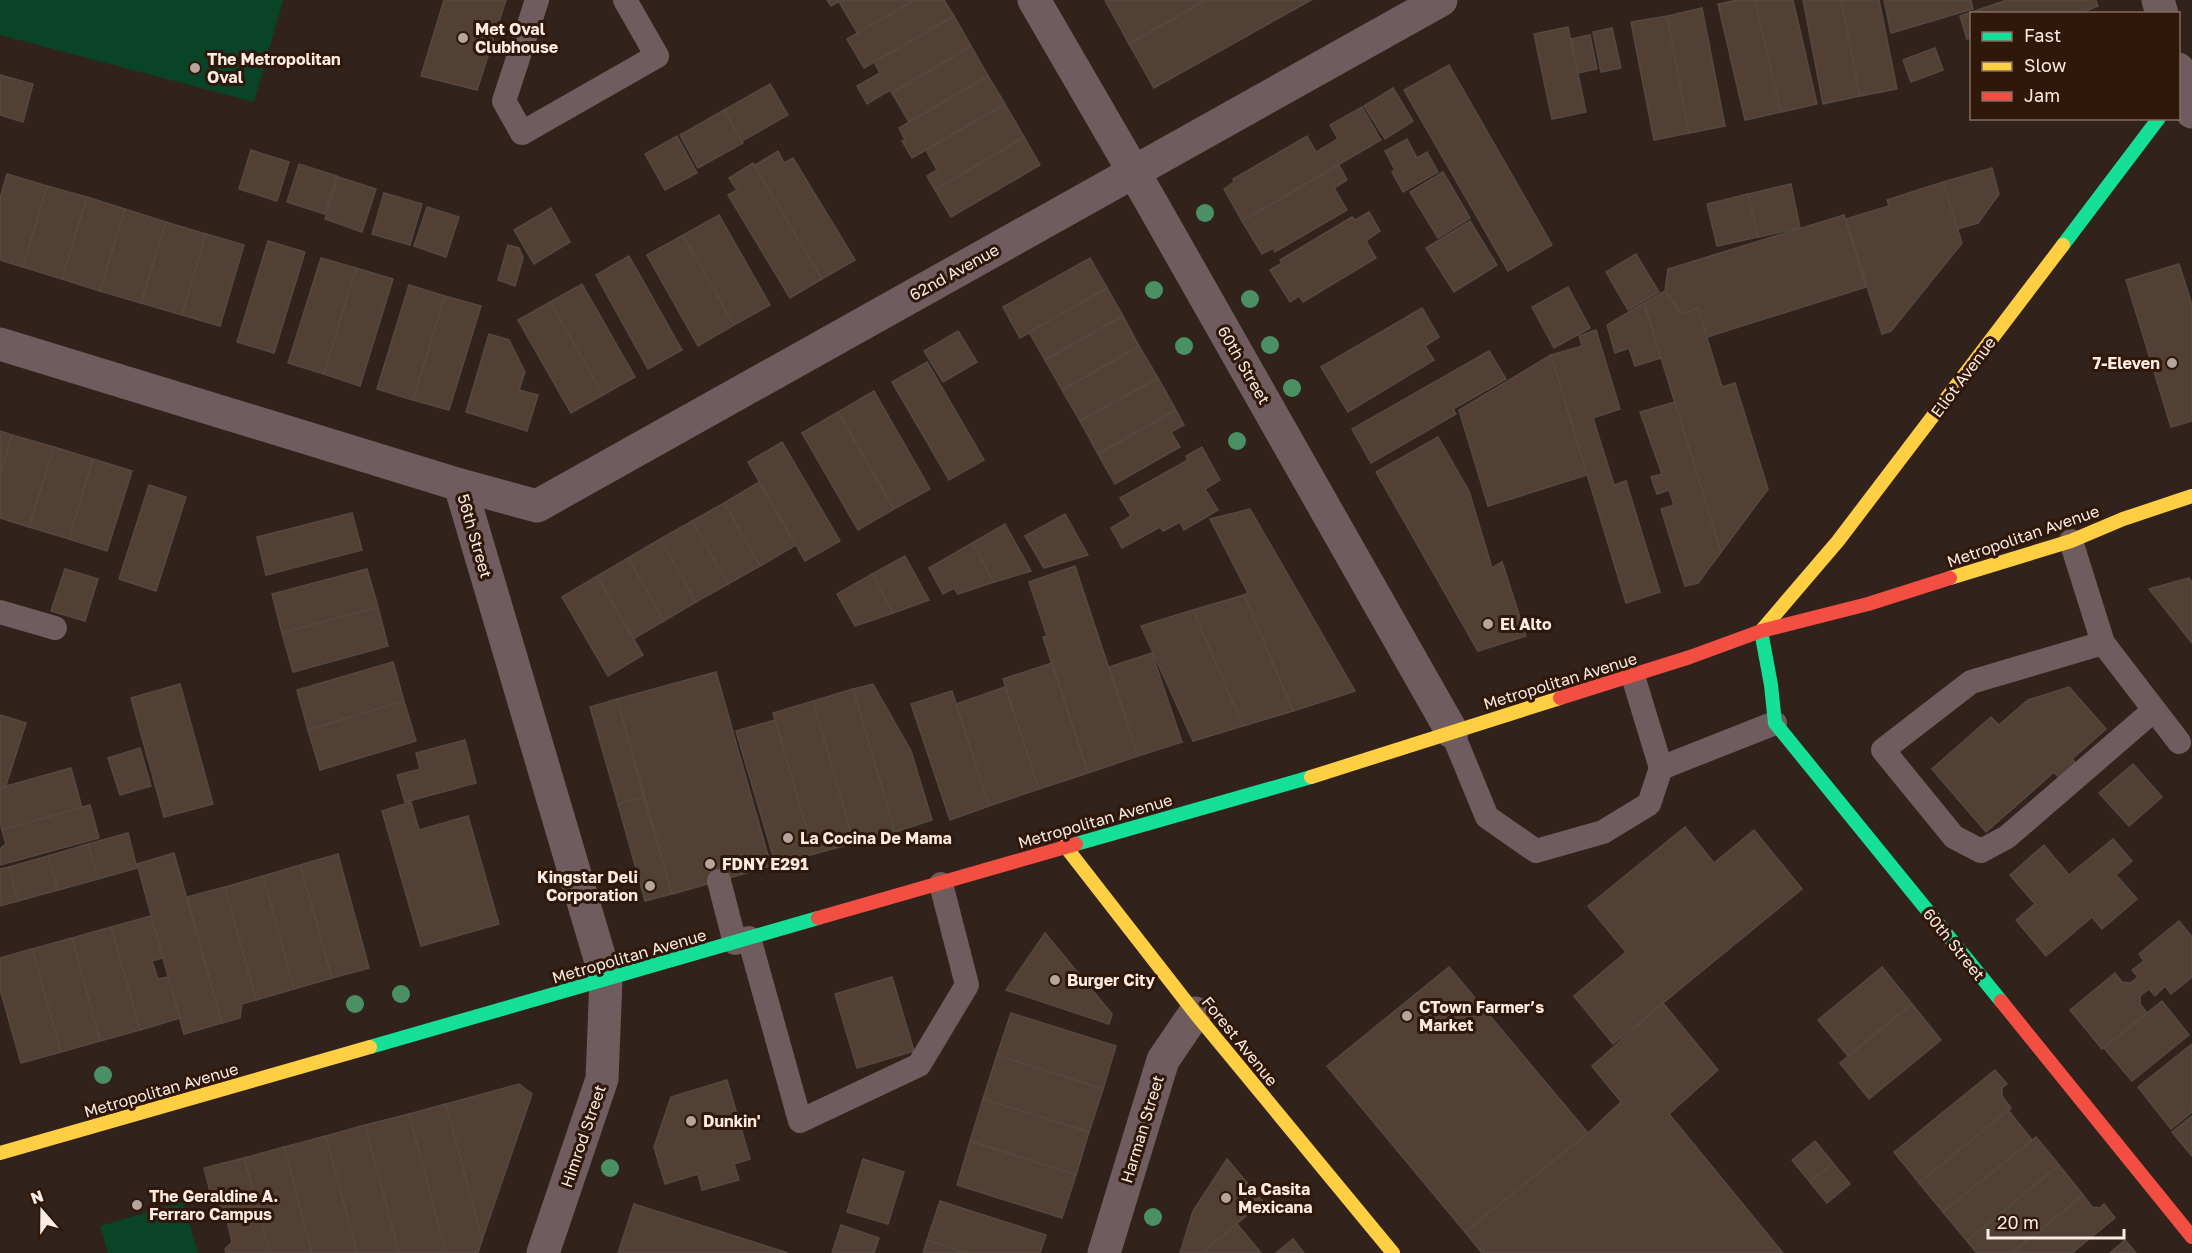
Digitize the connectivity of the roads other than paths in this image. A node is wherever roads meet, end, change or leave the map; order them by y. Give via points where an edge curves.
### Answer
1 (537, 0) edge
2 (625, 0) edge
3 (1034, 0) edge
4 (1441, 0) edge
5 (2157, 120) edge
6 (1134, 172) junction
7 (0, 344) edge
8 (460, 485) junction
9 (2192, 496) edge
10 (2071, 541) junction
11 (0, 612) edge
12 (55, 628) dead end
13 (1761, 631) junction
14 (2103, 644) junction
15 (1633, 676) junction
16 (2154, 710) junction
17 (1774, 723) junction
18 (1452, 732) junction
19 (2179, 742) dead end
20 (1661, 768) junction
21 (1065, 846) junction
22 (719, 881) dead end
23 (941, 884) junction
24 (742, 940) junction
25 (606, 979) junction
26 (1195, 1013) junction
27 (0, 1153) edge
28 (2192, 1237) edge
29 (543, 1253) edge
30 (1104, 1253) edge
31 (1393, 1253) edge

1 - 2 lane via 504,101 522,133 657,56
3 - 6 street, 60th Street
4 - 6 street, 62nd Avenue
5 - 13 main road, Eliot Avenue via 1838,541
6 - 8 street, 62nd Avenue via 537,506
6 - 18 street, 60th Street
7 - 8 street, 56th Street
8 - 25 street, 56th Street
9 - 10 main road, Metropolitan Avenue
10 - 13 main road, Metropolitan Avenue via 1868,604
10 - 14 lane
11 - 12 lane
13 - 15 main road, Metropolitan Avenue
13 - 17 main road
14 - 16 lane
14 - 16 lane via 1971,682 1883,750 1954,837 1981,851 2007,837
15 - 18 main road, Metropolitan Avenue
15 - 20 lane
16 - 19 lane
17 - 20 lane
17 - 28 main road, 60th Street
18 - 20 lane via 1488,817 1536,850 1603,832 1649,804
18 - 21 main road, Metropolitan Avenue
21 - 23 main road, Metropolitan Avenue
21 - 26 main road, Forest Avenue
22 - 24 lane
23 - 24 main road, Metropolitan Avenue
23 - 24 lane via 967,985 919,1065 800,1121
24 - 25 main road, Metropolitan Avenue
25 - 27 main road, Metropolitan Avenue
25 - 29 street, Himrod Street via 602,1079
26 - 30 street, Harman Street via 1163,1060
26 - 31 main road, Forest Avenue

